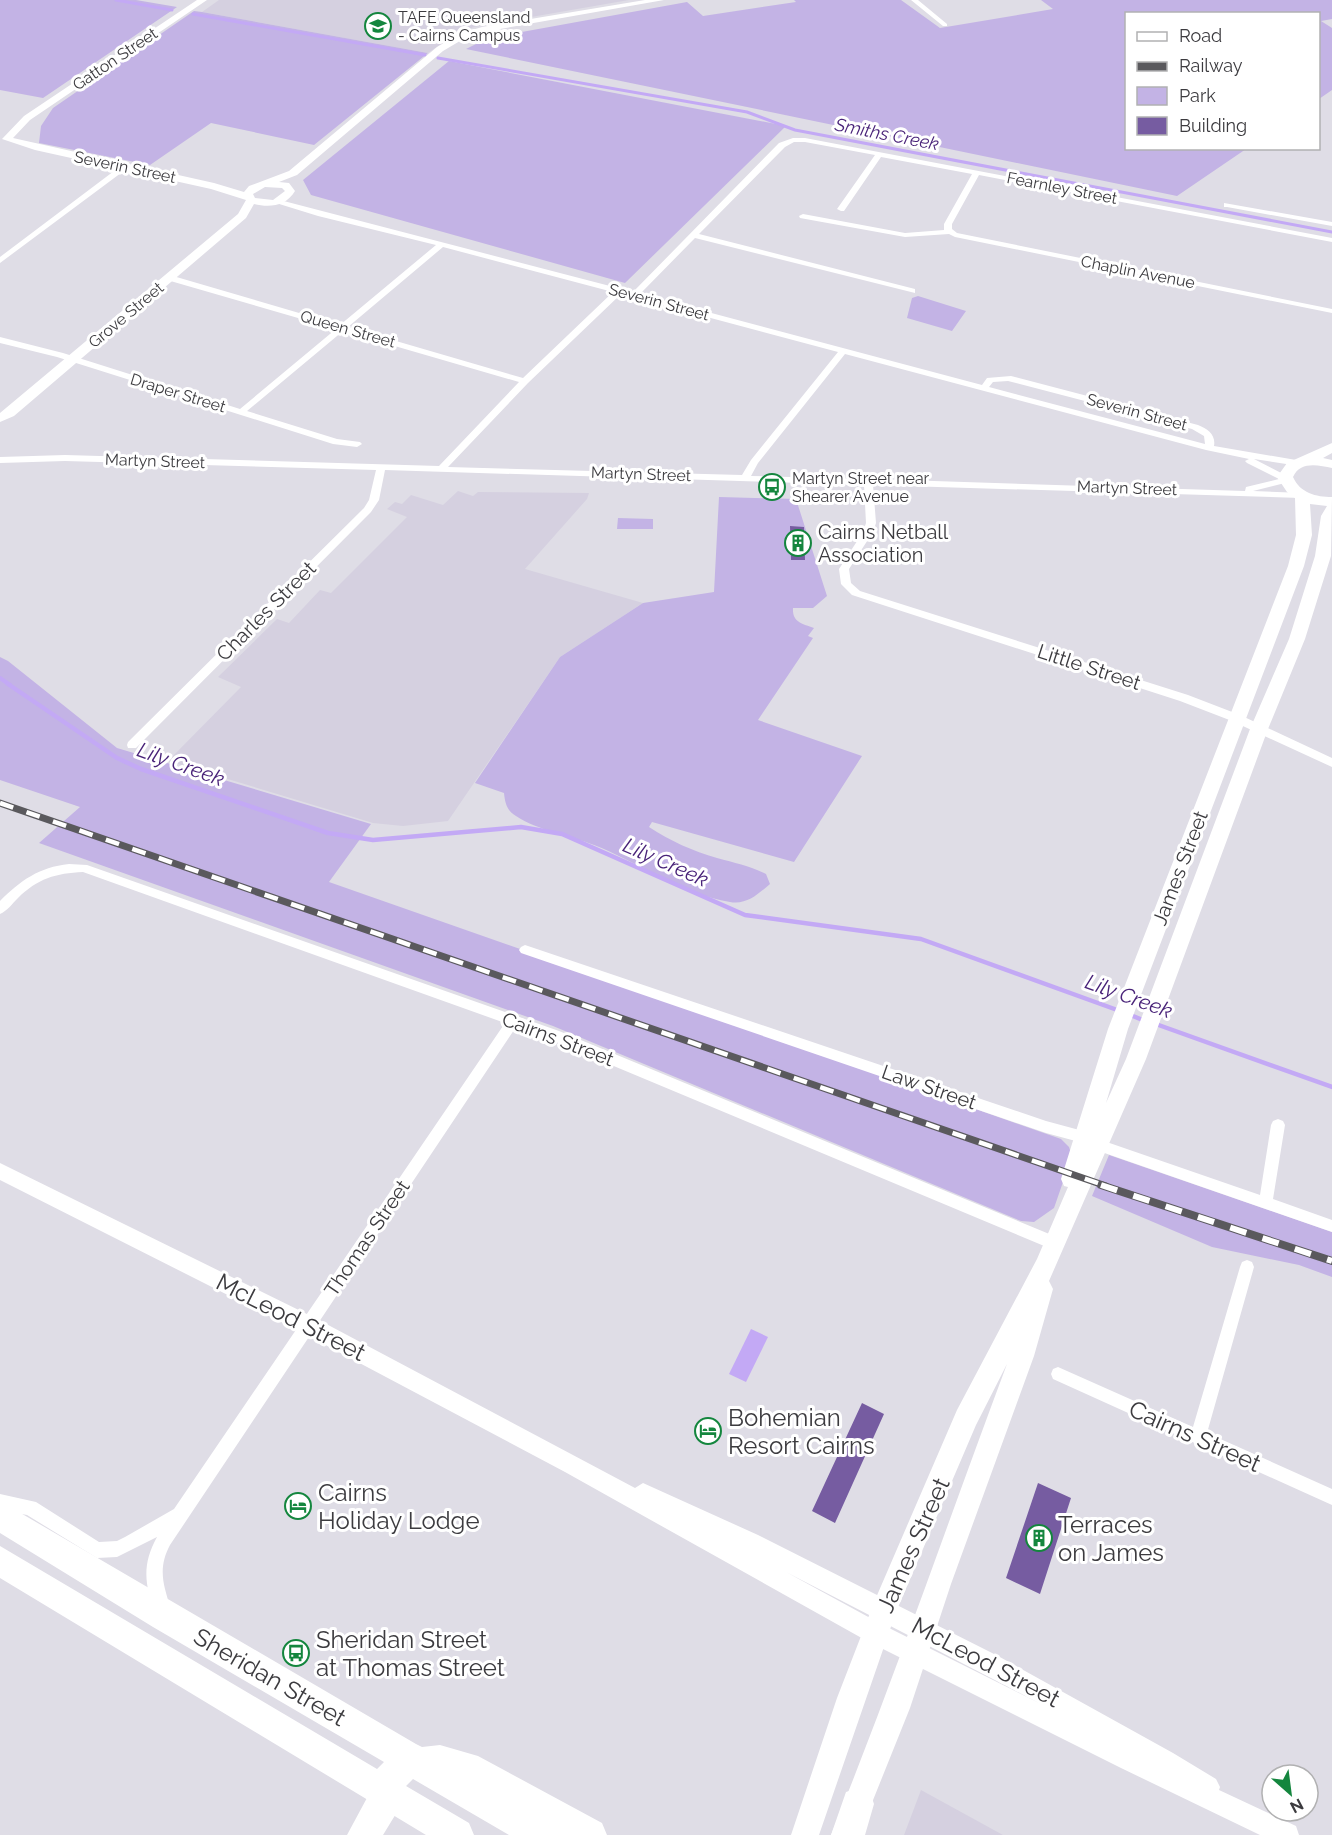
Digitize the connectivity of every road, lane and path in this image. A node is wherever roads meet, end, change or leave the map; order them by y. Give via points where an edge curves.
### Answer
1 (203, 0) edge
2 (660, 0) edge
3 (914, 0) edge
4 (945, 25) dead end
5 (2, 138) edge
6 (879, 154) junction
7 (125, 167) junction
8 (977, 172) junction
9 (293, 173) junction
10 (262, 184) junction
11 (214, 186) junction
12 (289, 189) junction
13 (250, 199) junction
14 (276, 202) junction
15 (1227, 205) dead end
16 (841, 209) dead end
17 (242, 216) junction
18 (803, 216) dead end
19 (334, 217) junction
20 (1332, 224) edge
21 (948, 230) junction
22 (693, 235) junction
23 (1332, 240) edge
24 (442, 244) junction
25 (0, 261) edge
26 (170, 278) junction
27 (912, 291) dead end
28 (618, 292) junction
29 (634, 296) junction
30 (1332, 312) edge
31 (343, 328) junction
32 (0, 340) edge
33 (843, 351) junction
34 (73, 360) junction
35 (525, 381) junction
36 (984, 388) junction
37 (241, 412) junction
38 (5, 415) edge
39 (0, 425) edge
40 (357, 444) dead end
41 (1332, 447) edge
42 (1209, 448) junction
43 (0, 452) edge
44 (1230, 453) junction
45 (50, 458) junction
46 (0, 460) edge
47 (1302, 462) junction
48 (1332, 464) edge
49 (381, 467) junction
50 (442, 468) junction
51 (746, 477) junction
52 (1286, 479) junction
53 (868, 480) junction
54 (1233, 492) junction
55 (1301, 495) junction
56 (1332, 502) edge
57 (1332, 510) edge
58 (1236, 718) junction
59 (1259, 729) junction
60 (132, 745) dead end
61 (1332, 763) edge
62 (0, 909) edge
63 (525, 950) dead end
64 (513, 1021) junction
65 (1278, 1125) dead end
66 (1090, 1141) junction
67 (0, 1170) edge
68 (1265, 1203) junction
69 (1332, 1226) edge
70 (1050, 1254) junction
71 (1247, 1267) dead end
72 (308, 1325) junction
73 (1058, 1374) dead end
74 (1198, 1437) junction
75 (1332, 1497) edge
76 (0, 1502) edge
77 (180, 1514) junction
78 (0, 1516) edge
79 (0, 1561) edge
80 (164, 1616) junction
81 (880, 1621) junction
82 (924, 1628) junction
83 (914, 1653) junction
84 (415, 1760) junction
85 (389, 1793) junction
86 (858, 1804) joint
87 (1285, 1834) edge
88 (356, 1835) edge
89 (373, 1835) edge
90 (457, 1835) edge
91 (542, 1835) edge
92 (590, 1835) edge
93 (805, 1835) edge
94 (847, 1835) edge

1 - 5 street, Gatton Street
2 - 9 street via 499,26 458,38
3 - 4 street
5 - 7 street, Severin Street
6 - 8 street, Fearnley Street
6 - 16 street
6 - 22 street, Fearnley Street via 792,140 782,145
7 - 11 street, Severin Street
7 - 25 street
8 - 21 street
8 - 23 street, Fearnley Street
9 - 10 street
9 - 12 street
10 - 11 street, Severin Street
10 - 12 street via 279,184
10 - 13 street, Grove Street via 250,191
11 - 13 street, Severin Street
12 - 14 street, Grove Street via 286,198
12 - 19 street, Severin Street
13 - 14 street, Severin Street
13 - 17 street, Grove Street
14 - 17 street, Grove Street
14 - 19 street, Severin Street
15 - 20 street
17 - 26 street, Grove Street
18 - 21 street, Chaplin Avenue via 904,235
19 - 24 street, Severin Street
21 - 30 street, Chaplin Avenue via 969,238
22 - 27 street
22 - 29 street
24 - 28 street, Severin Street
24 - 31 street
26 - 31 street, Queen Street
26 - 34 street, Grove Street
28 - 29 street, Severin Street
28 - 35 street
29 - 33 street, Severin Street
31 - 35 street, Queen Street
31 - 37 street
32 - 34 street, Draper Street
33 - 36 street, Severin Street
33 - 51 street
34 - 37 street, Draper Street
34 - 38 street, Grove Street
35 - 50 street
36 - 42 street, Severin Street
36 - 42 street, Severin Street via 990,380 1008,378 1195,427 1208,435
37 - 40 street, Draper Street via 336,442
38 - 39 street, Grove Street
41 - 47 main road
42 - 44 street, Severin Street
43 - 45 street, Martyn Street
44 - 47 street, Severin Street
44 - 52 street, Severin Street
45 - 46 street, Martyn Street
45 - 49 street, Martyn Street
47 - 48 main road
47 - 52 main road via 1288,469
49 - 50 street, Martyn Street
49 - 60 street, Charles Street via 368,510
50 - 51 street, Martyn Street
51 - 53 street, Martyn Street
52 - 54 street, Martyn Street
52 - 55 main road
53 - 54 street, Martyn Street
53 - 58 street, Little Street via 871,523 844,569 845,581 853,591
54 - 55 street, Martyn Street
55 - 56 main road
55 - 58 main road, James Street via 1305,522 1301,551
57 - 59 main road, James Street via 1323,556 1297,639
58 - 59 street, Little Street
58 - 66 main road, James Street via 1118,1029
59 - 61 street, Little Street
59 - 66 main road, James Street via 1144,1036
62 - 64 street, Cairns Street via 26,883 52,869 83,868
63 - 66 street, Law Street
64 - 70 street, Cairns Street via 578,1045
64 - 72 street, Thomas Street
65 - 68 street
66 - 68 street, Law Street
66 - 70 main road, James Street
67 - 72 street, McLeod Street
68 - 69 street, Law Street
70 - 81 main road, James Street via 970,1409
70 - 82 main road, James Street via 1022,1356
71 - 74 street
72 - 77 street, Thomas Street
72 - 81 street, McLeod Street
73 - 74 street, Cairns Street
74 - 75 street, Cairns Street
76 - 77 street, Thomas Street via 30,1508 97,1550 117,1549 131,1543
77 - 80 street, Thomas Street via 155,1557 152,1572
78 - 80 highway, Sheridan Street
79 - 85 highway, Sheridan Street
80 - 84 highway, Sheridan Street
81 - 82 street, McLeod Street
81 - 83 street, McLeod Street
81 - 93 main road, James Street
82 - 83 main road, James Street
82 - 87 street, McLeod Street via 1124,1736
83 - 86 main road, James Street
83 - 87 street, McLeod Street
84 - 85 highway
84 - 91 highway, Sheridan Street
84 - 92 highway via 467,1767
85 - 88 street
85 - 89 street
85 - 90 highway, Sheridan Street
86 - 94 highway

